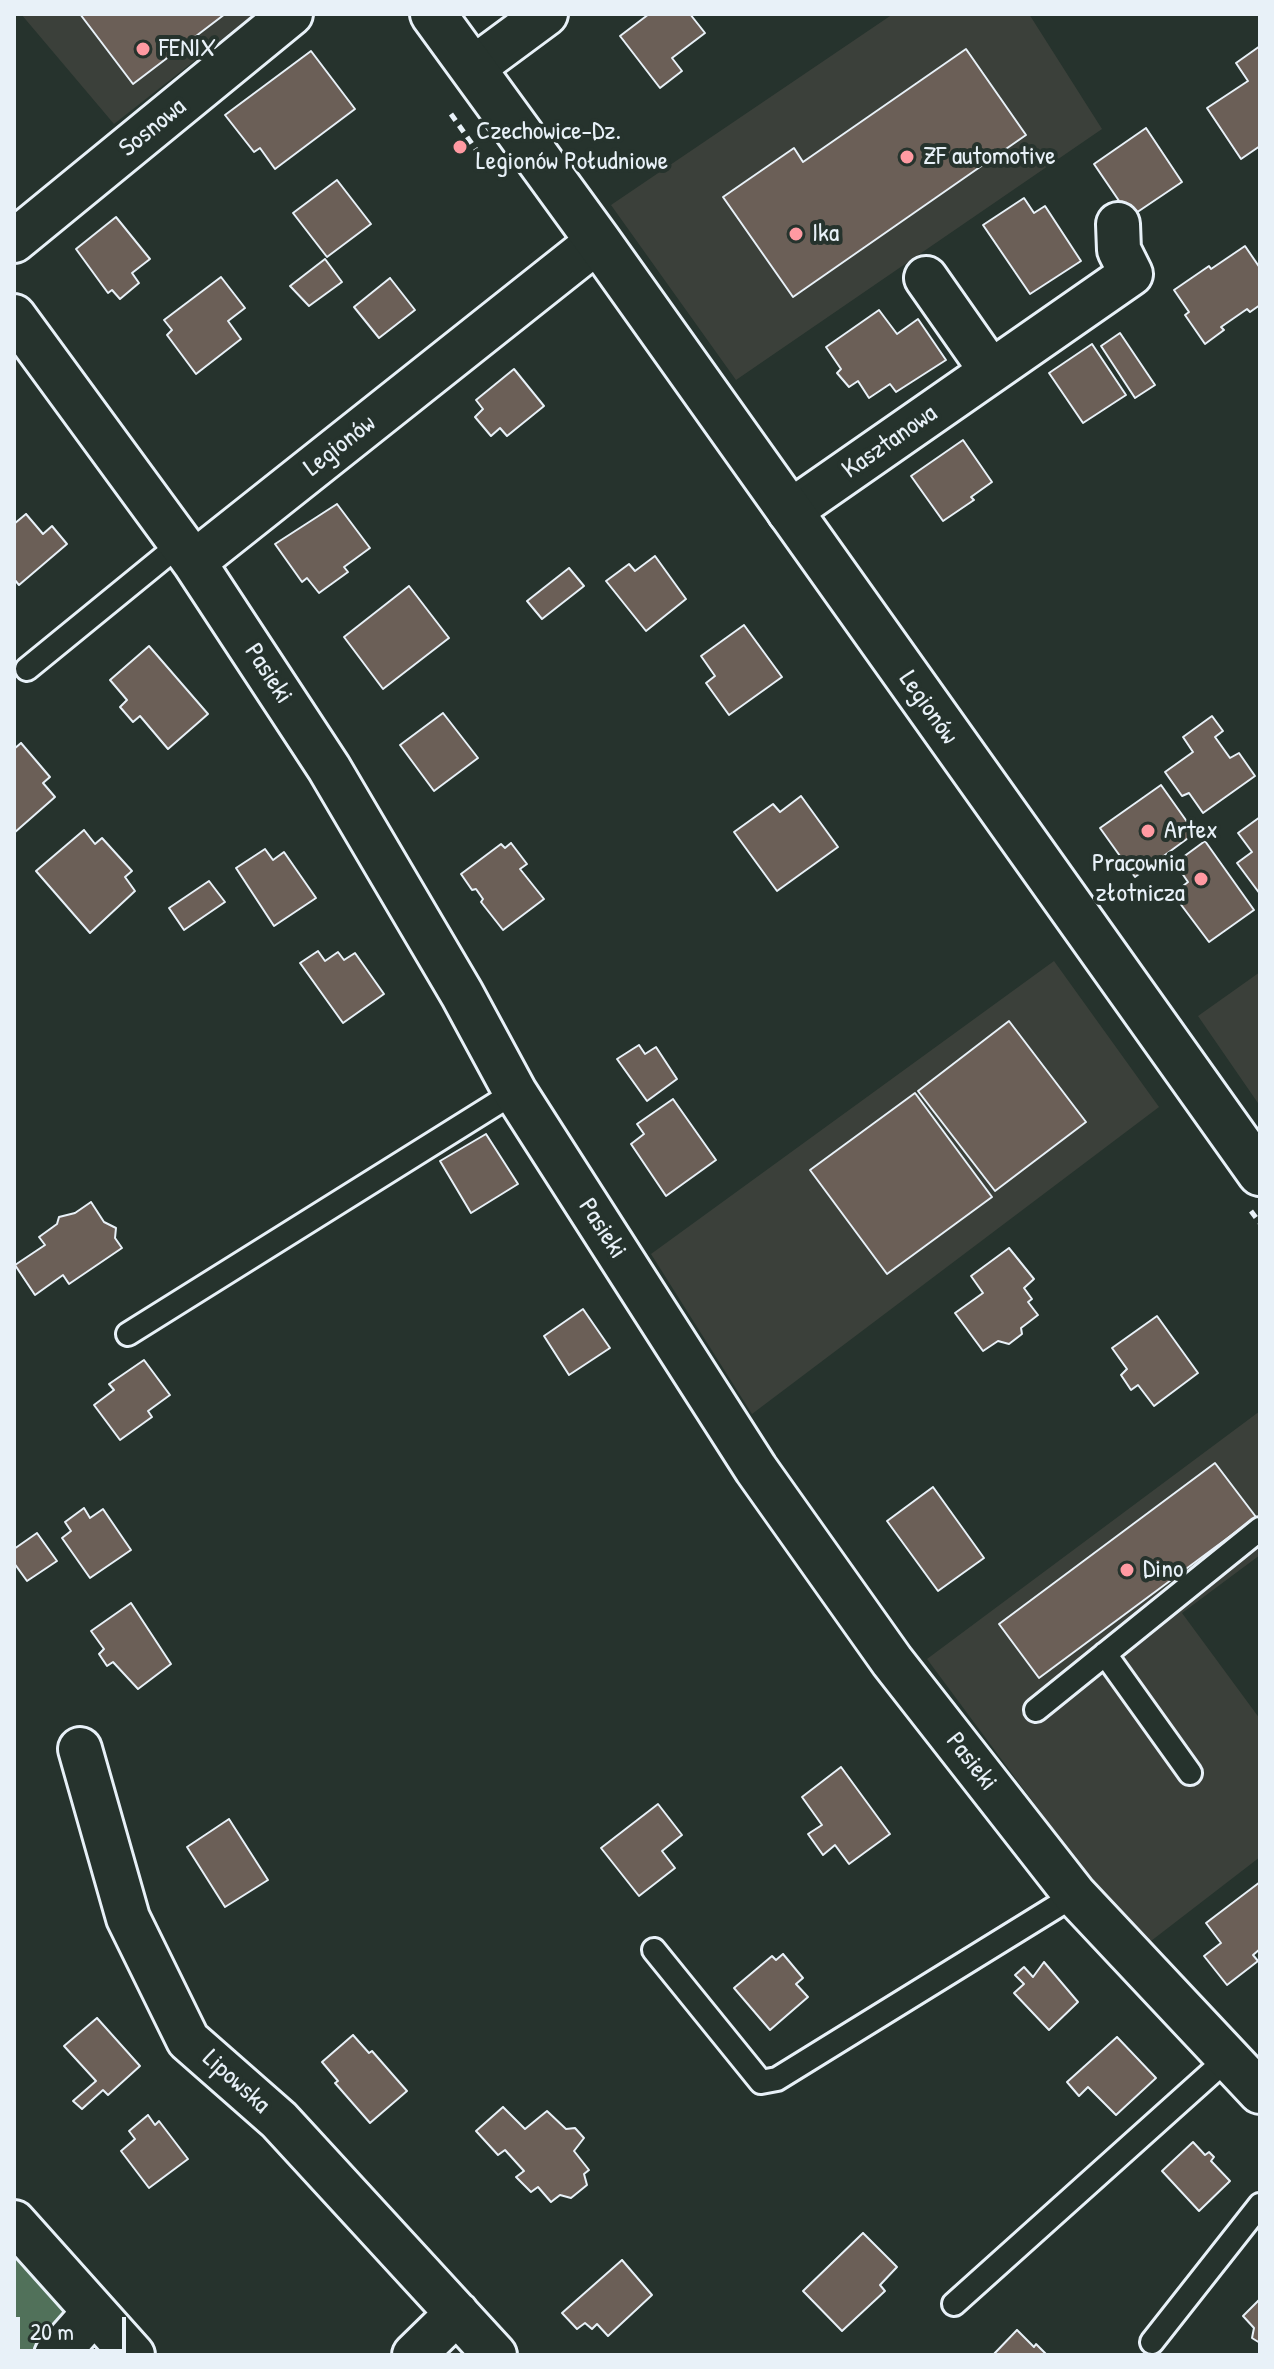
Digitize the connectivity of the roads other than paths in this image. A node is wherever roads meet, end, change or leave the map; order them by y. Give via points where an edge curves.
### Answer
1 (291, 14) edge
2 (433, 14) edge
3 (546, 14) edge
4 (473, 68) junction
5 (1118, 224) dead end
6 (14, 241) edge
7 (598, 241) junction
8 (926, 278) dead end
9 (14, 316) edge
10 (991, 371) junction
11 (789, 512) junction
12 (187, 553) junction
13 (27, 669) dead end
14 (515, 1092) junction
15 (1260, 1173) edge
16 (128, 1334) dead end
17 (1260, 1529) edge
18 (1105, 1654) junction
19 (1036, 1710) dead end
20 (80, 1749) dead end
21 (1190, 1773) dead end
22 (1075, 1895) junction
23 (654, 1950) dead end
24 (1228, 2058) junction
25 (1260, 2092) edge
26 (1260, 2205) edge
27 (14, 2222) edge
28 (954, 2304) dead end
29 (94, 2312) junction
30 (457, 2313) junction
31 (1152, 2342) dead end
32 (56, 2355) edge
33 (133, 2355) edge
34 (414, 2355) edge
35 (495, 2355) edge

1 - 6 street, Sosnowa
2 - 4 street, Legionów
3 - 4 street
4 - 7 street, Legionów
5 - 10 street, Kasztanowa via 1119,250 1131,274
7 - 11 street, Legionów
7 - 12 street, Legionów
8 - 10 street
9 - 12 street, Pasieki
10 - 11 street, Kasztanowa
11 - 15 street, Legionów
12 - 13 lane
12 - 14 street, Pasieki via 329,768
14 - 16 lane
14 - 22 street, Pasieki via 756,1469 892,1661
17 - 18 lane
18 - 19 lane
18 - 21 lane
20 - 30 street, Lipowska via 128,1918 188,2040 279,2120
22 - 23 lane via 777,2079 761,2082
22 - 24 street, Pasieki
24 - 25 street, Pasieki
24 - 28 lane
26 - 31 lane
27 - 29 street
29 - 32 street
29 - 33 street
30 - 34 street
30 - 35 street, Lipowska

